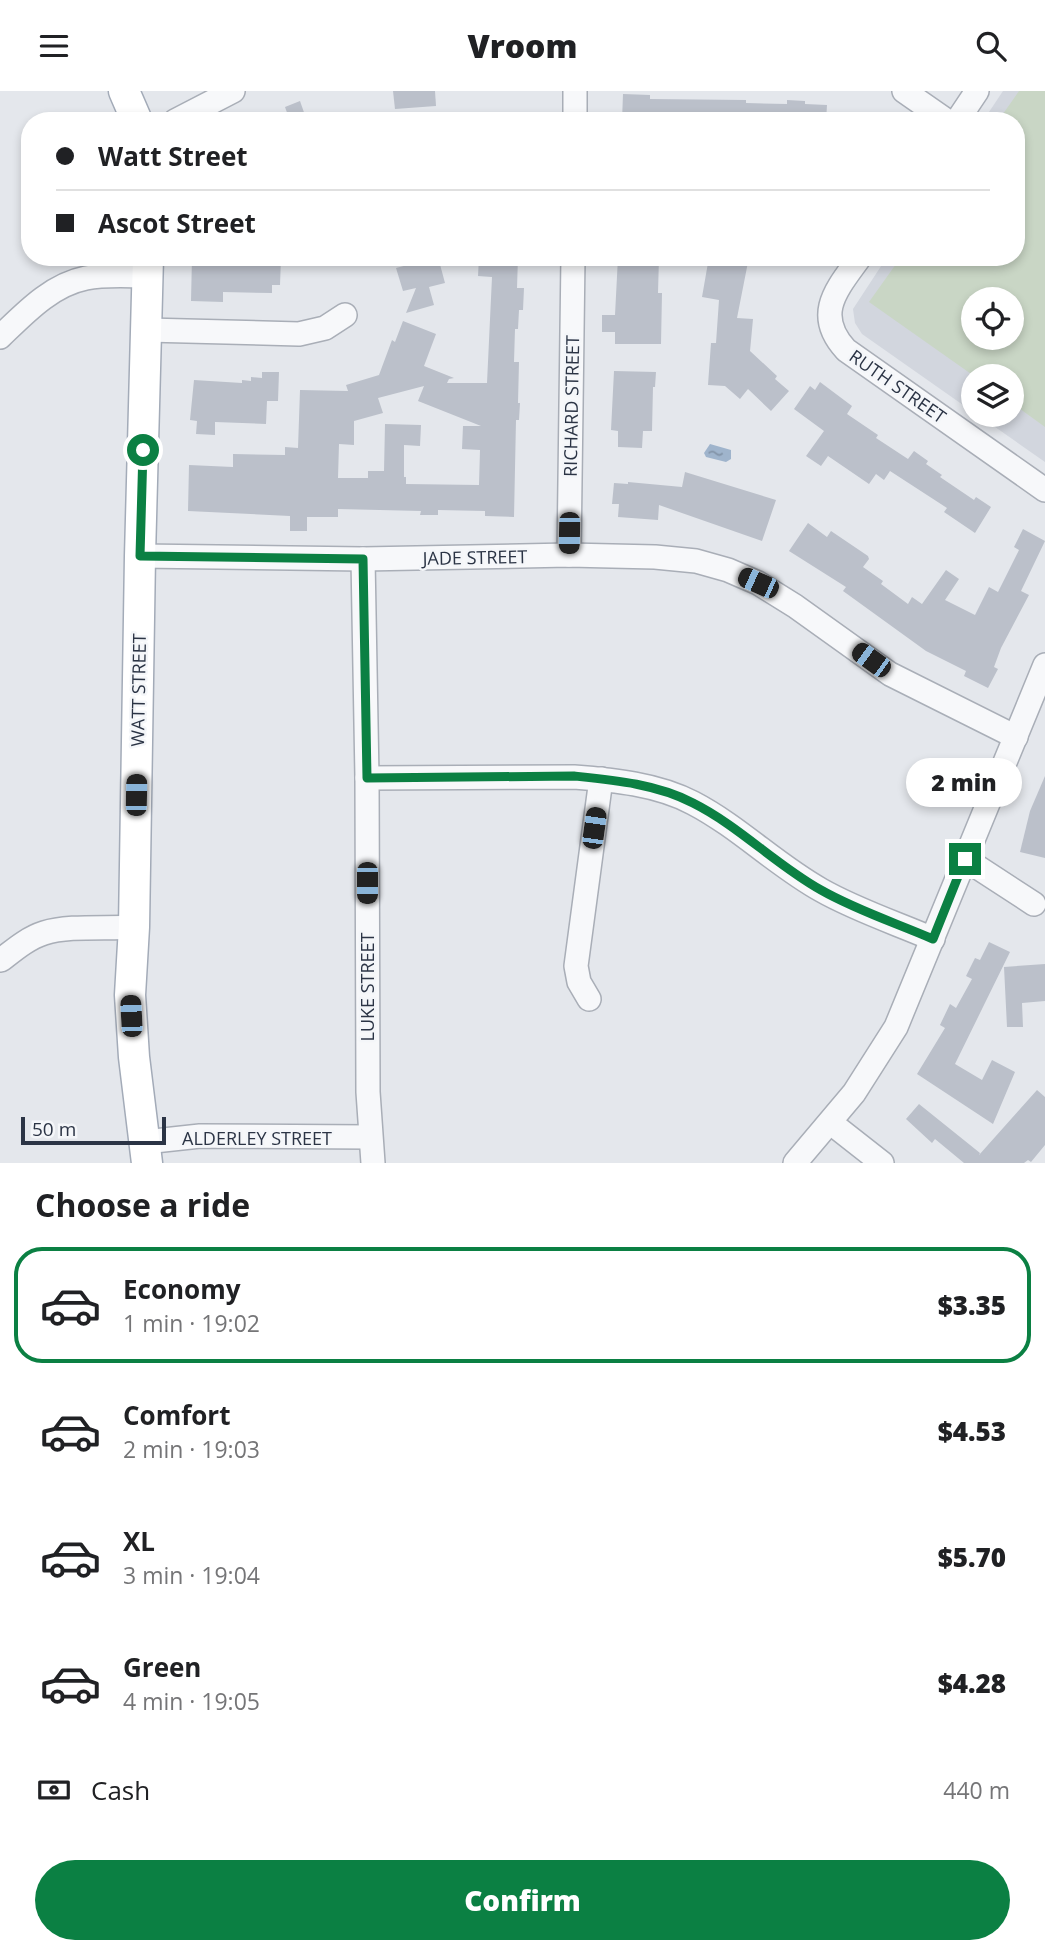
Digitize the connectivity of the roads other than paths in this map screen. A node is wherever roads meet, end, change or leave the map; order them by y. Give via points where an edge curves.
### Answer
1 (124, 91) edge
2 (233, 91) edge
3 (575, 91) edge
4 (904, 91) edge
5 (977, 91) edge
6 (133, 112) edge
7 (192, 112) edge
8 (575, 112) edge
9 (934, 112) edge
10 (963, 112) edge
11 (573, 266) edge
12 (854, 266) edge
13 (148, 267) edge
14 (345, 315) dead end
15 (147, 330) junction
16 (0, 337) edge
17 (1045, 490) edge
18 (569, 555) junction
19 (140, 556) junction
20 (363, 559) junction
21 (1045, 665) edge
22 (1016, 737) junction
23 (367, 778) junction
24 (601, 779) junction
25 (965, 859) junction
26 (1034, 904) dead end
27 (134, 927) junction
28 (933, 939) junction
29 (1, 960) edge
30 (589, 999) dead end
31 (831, 1123) junction
32 (370, 1137) junction
33 (146, 1152) edge
34 (373, 1163) edge
35 (795, 1163) edge
36 (882, 1163) edge

1 - 6 main road
2 - 7 street
3 - 8 street
4 - 9 street
5 - 10 street
11 - 18 street, RICHARD STREET
12 - 17 street, RUTH STREET via 820,325 846,350
13 - 15 main road, WATT STREET
13 - 16 street via 69,283 31,306
14 - 15 street via 325,328 299,334
15 - 19 main road, WATT STREET
18 - 20 street, JADE STREET
18 - 22 street, JADE STREET via 655,557 728,570 795,606 890,674
19 - 20 street, JADE STREET
19 - 27 main road, WATT STREET
20 - 23 street, LUKE STREET
21 - 22 street
22 - 25 street
23 - 24 street
23 - 32 street, LUKE STREET
24 - 28 street via 663,791 691,802 821,890
24 - 30 street via 576,967
25 - 26 street
25 - 28 street
27 - 29 street via 44,933
27 - 33 main road, WATT STREET via 130,995
28 - 31 street via 896,1027
31 - 35 street
31 - 36 street
32 - 33 street, ALDERLEY STREET via 201,1136
32 - 34 street, LUKE STREET

